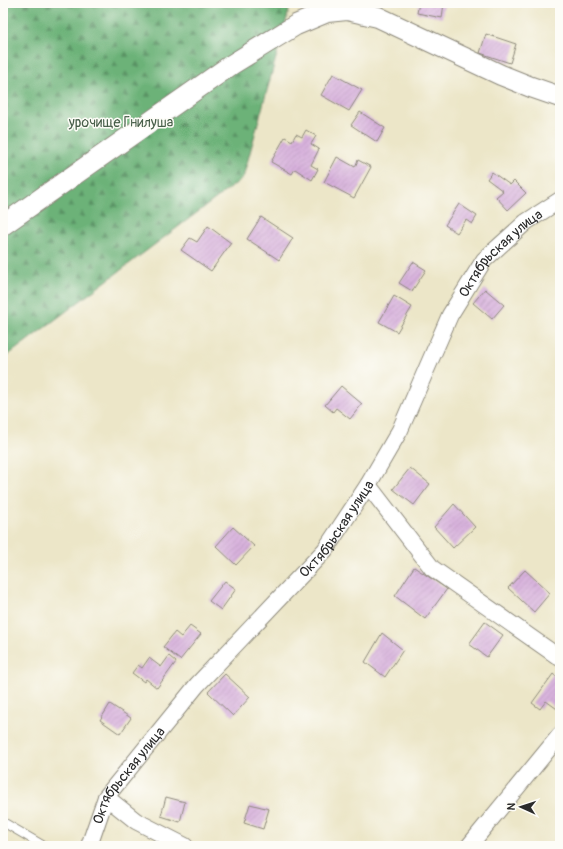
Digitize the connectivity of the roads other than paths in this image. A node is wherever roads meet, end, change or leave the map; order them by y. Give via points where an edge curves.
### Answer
1 (325, 8) edge
2 (560, 97) edge
3 (560, 200) edge
4 (3, 225) edge
5 (368, 485) junction
6 (560, 658) edge
7 (560, 736) edge
8 (106, 797) junction
9 (3, 822) edge
10 (44, 846) edge
11 (89, 846) edge
12 (184, 846) edge
13 (469, 846) edge

1 - 2 street via 378,17 502,75
1 - 4 street via 230,65
3 - 5 street, Октябрьская улица via 526,222 484,260 450,315 400,430
5 - 6 street via 432,568
5 - 8 street, Октябрьская улица via 325,550 197,685
7 - 13 street
8 - 11 street, Октябрьская улица
8 - 12 street via 136,821
9 - 10 lane

